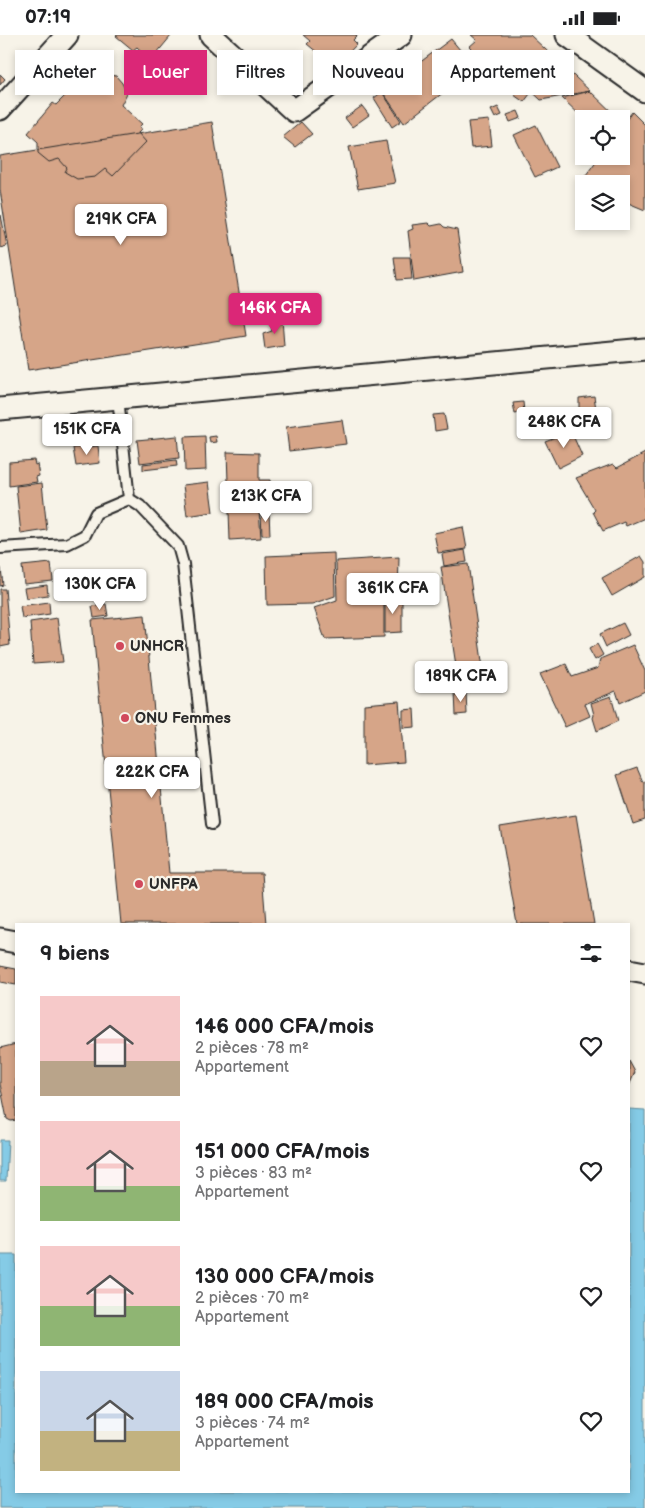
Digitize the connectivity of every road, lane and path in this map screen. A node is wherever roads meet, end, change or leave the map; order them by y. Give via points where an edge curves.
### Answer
1 (67, 35) edge
2 (211, 35) edge
3 (401, 35) edge
4 (567, 35) edge
5 (645, 91) edge
6 (0, 109) edge
7 (645, 349) edge
8 (118, 398) junction
9 (0, 409) edge
10 (129, 499) junction
11 (0, 547) edge
12 (212, 824) dead end
13 (0, 939) edge
14 (15, 942) edge
15 (630, 970) edge
16 (645, 973) edge

1 - 6 street
2 - 3 street via 294,111
4 - 5 street
7 - 8 street
8 - 9 street
8 - 10 lane
10 - 11 lane via 96,513 85,535 68,545
10 - 12 lane via 140,506 178,546 183,564
13 - 14 street
15 - 16 street

